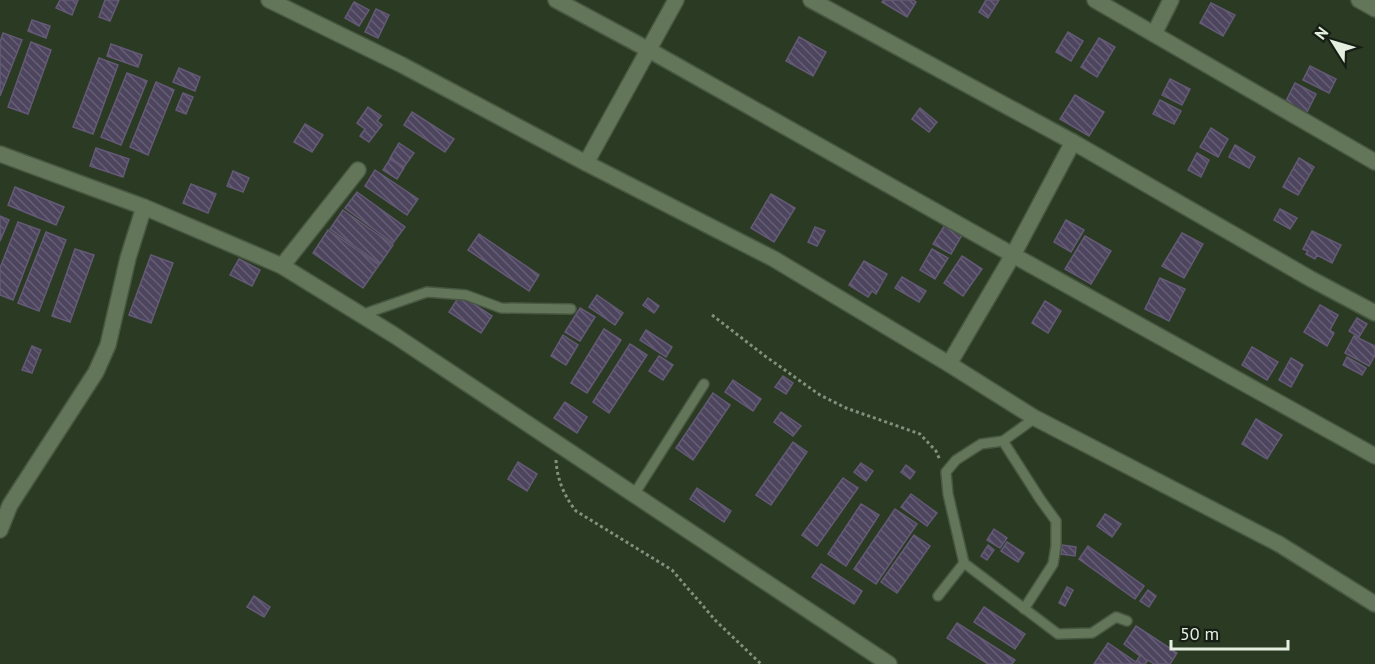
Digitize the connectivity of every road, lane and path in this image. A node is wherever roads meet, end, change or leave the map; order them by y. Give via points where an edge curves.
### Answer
1 (269, 0) edge
2 (556, 0) edge
3 (676, 0) edge
4 (811, 0) edge
5 (1095, 0) edge
6 (1171, 0) edge
7 (1359, 0) edge
8 (1375, 9) edge
9 (1154, 34) junction
10 (649, 50) junction
11 (1073, 142) junction
12 (0, 154) edge
13 (1375, 162) edge
14 (585, 164) junction
15 (358, 170) dead end
16 (144, 207) junction
17 (1013, 255) junction
18 (282, 266) junction
19 (571, 309) dead end
20 (1375, 313) edge
21 (361, 315) junction
22 (712, 315) dead end
23 (949, 364) junction
24 (704, 384) dead end
25 (1035, 418) junction
26 (1003, 441) junction
27 (554, 443) junction
28 (1375, 456) edge
29 (946, 472) junction
30 (633, 496) junction
31 (5, 503) edge
32 (0, 530) edge
33 (964, 563) junction
34 (938, 596) dead end
35 (1375, 604) edge
36 (1024, 609) junction
37 (1127, 621) dead end
38 (761, 664) edge
39 (889, 664) edge

1 - 14 street via 402,65
2 - 10 street
3 - 10 street
4 - 11 street
5 - 9 street
6 - 9 street
7 - 8 street
9 - 13 street
10 - 14 street
10 - 17 street
11 - 17 street
11 - 20 street
12 - 16 street
14 - 23 street via 774,259
15 - 18 street
16 - 18 street
16 - 31 street via 108,345 96,372
17 - 23 street
17 - 28 street
18 - 21 street
19 - 21 lane via 501,308 466,295 427,292
21 - 27 street
22 - 29 path via 820,394 846,408 920,434 936,451
23 - 25 street
24 - 30 lane
25 - 26 lane
25 - 35 street via 1279,544
26 - 29 lane via 981,444 956,460
26 - 36 lane via 1056,521 1053,564
27 - 30 street
27 - 38 path via 557,472 576,511 672,570 716,621
29 - 33 lane
30 - 39 street
31 - 32 street
33 - 34 lane
33 - 36 lane
36 - 37 lane via 1058,634 1092,633 1116,617

